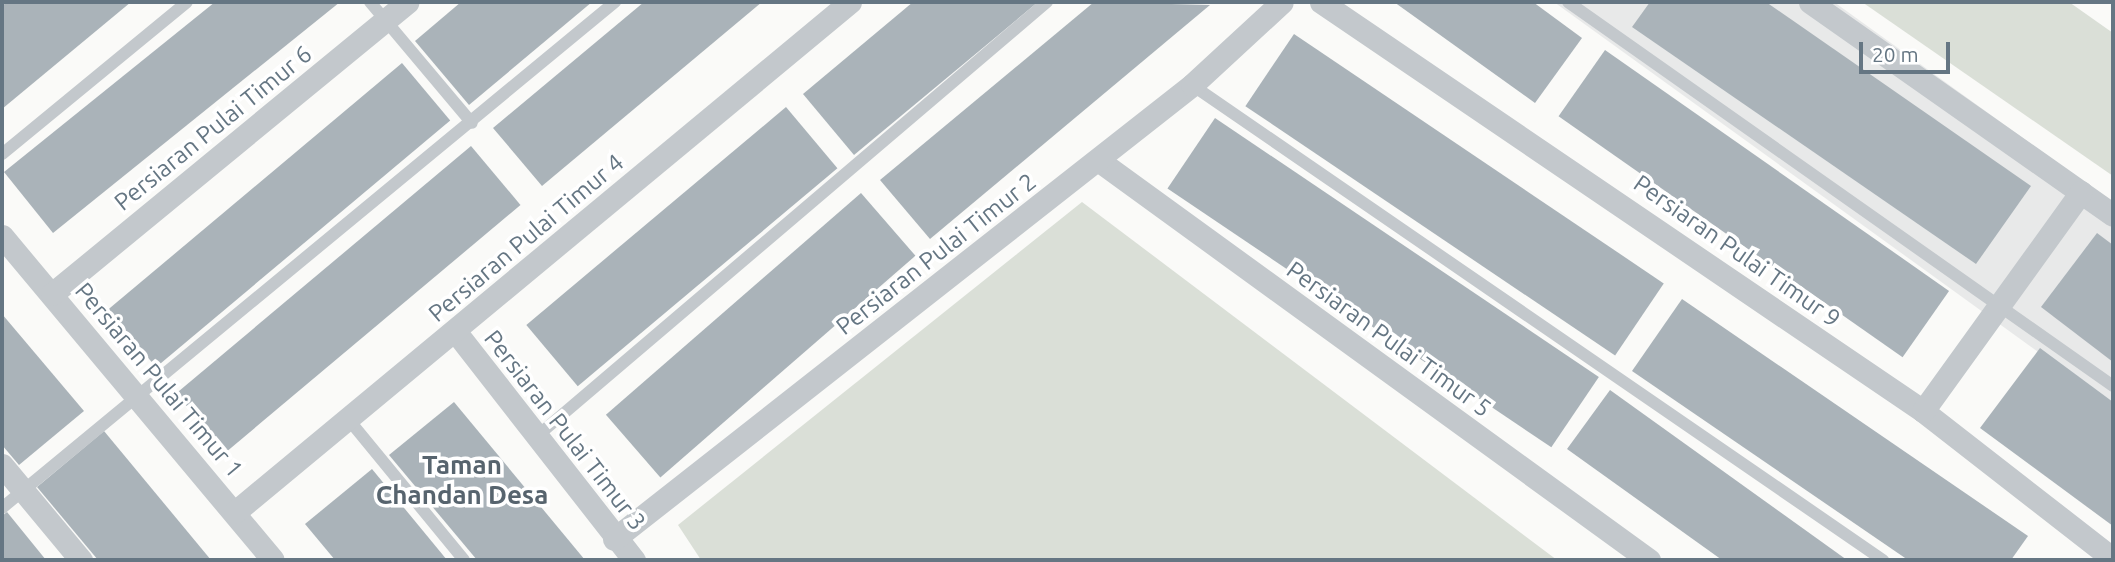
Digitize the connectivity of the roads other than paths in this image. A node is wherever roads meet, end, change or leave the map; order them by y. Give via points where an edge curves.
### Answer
1 (187, 2) edge
2 (370, 2) edge
3 (407, 2) edge
4 (615, 2) edge
5 (850, 2) edge
6 (1047, 2) edge
7 (1282, 2) edge
8 (1321, 2) edge
9 (1567, 2) edge
10 (1810, 2) edge
11 (385, 20) junction
12 (1192, 85) junction
13 (472, 123) junction
14 (2, 154) edge
15 (1098, 160) junction
16 (2081, 192) junction
17 (2113, 215) edge
18 (2, 236) edge
19 (52, 295) junction
20 (2002, 304) junction
21 (455, 331) junction
22 (2113, 386) edge
23 (135, 396) junction
24 (1923, 411) junction
25 (349, 421) junction
26 (536, 438) junction
27 (2, 465) edge
28 (22, 490) junction
29 (2, 508) edge
30 (235, 512) junction
31 (614, 539) junction
32 (2113, 559) edge
33 (81, 560) edge
34 (273, 560) edge
35 (464, 560) edge
36 (634, 560) edge
37 (1649, 560) edge
38 (1883, 560) edge

1 - 14 lane
2 - 11 lane
3 - 11 street, Persiaran Pulai Timur 6
4 - 13 lane
5 - 21 street, Persiaran Pulai Timur 4
6 - 26 lane
7 - 12 street, Persiaran Pulai Timur 2
8 - 24 street, Persiaran Pulai Timur 9
9 - 20 lane
10 - 16 street
11 - 13 lane
11 - 19 street, Persiaran Pulai Timur 6
12 - 15 street, Persiaran Pulai Timur 2
12 - 38 lane
13 - 23 lane
15 - 31 street, Persiaran Pulai Timur 2
15 - 37 street, Persiaran Pulai Timur 5
16 - 17 street
16 - 20 street
18 - 19 street, Persiaran Pulai Timur 1
19 - 23 street, Persiaran Pulai Timur 1
20 - 22 lane
20 - 24 street
21 - 25 street, Persiaran Pulai Timur 4
21 - 26 street, Persiaran Pulai Timur 3
23 - 28 lane
23 - 30 street, Persiaran Pulai Timur 1
24 - 32 street, Persiaran Pulai Timur 9
25 - 30 street, Persiaran Pulai Timur 4
25 - 35 lane
26 - 31 street, Persiaran Pulai Timur 3
27 - 28 street
28 - 29 lane
28 - 33 street
30 - 34 street, Persiaran Pulai Timur 1
31 - 36 street, Persiaran Pulai Timur 3

